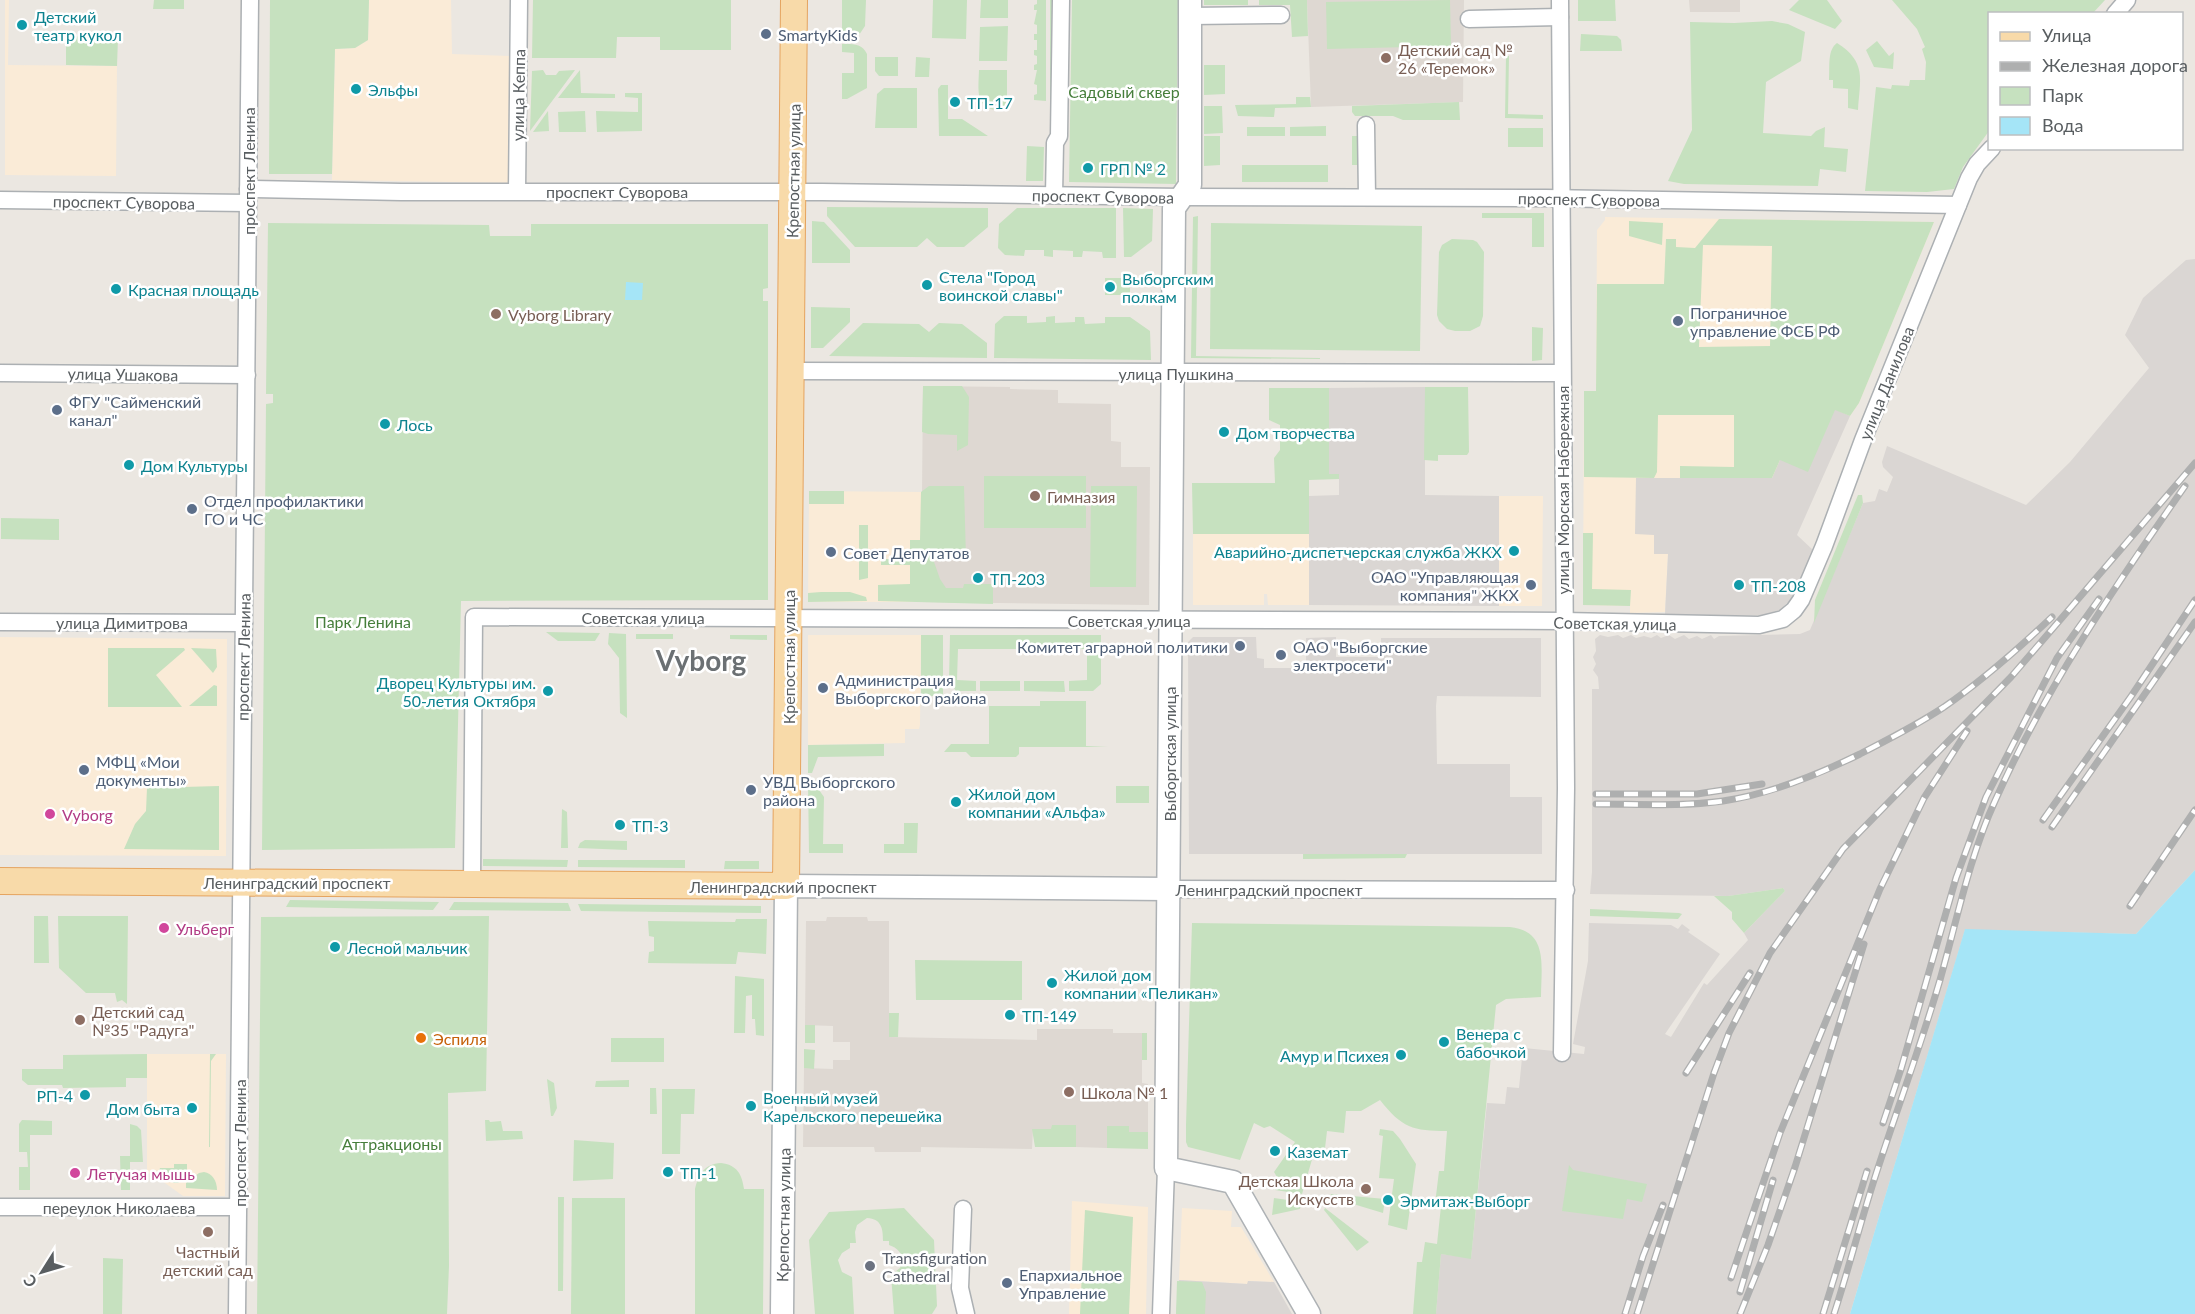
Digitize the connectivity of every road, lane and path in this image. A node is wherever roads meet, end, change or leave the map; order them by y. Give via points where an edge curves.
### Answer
1 (250, 0) edge
2 (519, 0) edge
3 (794, 0) edge
4 (1061, 0) edge
5 (1560, 0) edge
6 (2127, 0) edge
7 (1190, 8) edge
8 (2117, 12) edge
9 (1281, 15) dead end
10 (1560, 17) junction
11 (1469, 19) dead end
12 (1366, 125) dead end
13 (1990, 150) edge
14 (517, 191) junction
15 (792, 192) junction
16 (1054, 195) junction
17 (248, 196) junction
18 (1182, 197) junction
19 (1366, 197) junction
20 (1561, 198) junction
21 (0, 200) edge
22 (1958, 205) junction
23 (790, 371) junction
24 (0, 372) edge
25 (1173, 372) junction
26 (1562, 373) junction
27 (247, 375) junction
28 (788, 618) junction
29 (1783, 618) joint
30 (1170, 620) junction
31 (1564, 621) junction
32 (0, 622) edge
33 (244, 623) junction
34 (0, 881) edge
35 (240, 881) junction
36 (472, 884) junction
37 (786, 886) junction
38 (1168, 888) junction
39 (1566, 891) junction
40 (1562, 1053) dead end
41 (1166, 1168) junction
42 (238, 1207) junction
43 (0, 1208) edge
44 (963, 1209) dead end
45 (237, 1314) edge
46 (782, 1314) edge
47 (966, 1314) edge
48 (1161, 1314) edge
49 (1309, 1314) edge

1 - 17 street, проспект Ленина
2 - 14 street, улица Кеппа
3 - 15 main road, Крепостная улица
4 - 16 street
5 - 10 street, улица Морская Набережная
6 - 8 street
7 - 9 street
7 - 18 street, Выборгская улица via 1190,185
10 - 11 street
10 - 20 street, улица Морская Набережная
12 - 19 street
13 - 22 street, улица Данилова via 1977,164
14 - 15 street, проспект Суворова
14 - 17 street, проспект Суворова
15 - 16 street, проспект Суворова
15 - 23 main road, Крепостная улица
16 - 18 street, проспект Суворова
17 - 21 street, проспект Суворова
17 - 27 street, проспект Ленина
18 - 19 street, проспект Суворова
18 - 25 street, Выборгская улица via 1174,208
19 - 20 street, проспект Суворова
20 - 22 street, проспект Суворова
20 - 26 street, улица Морская Набережная
22 - 29 street, улица Данилова via 1814,572 1794,610
23 - 25 street, улица Пушкина
23 - 28 main road, Крепостная улица
24 - 27 street, улица Ушакова
25 - 26 street, улица Пушкина
25 - 30 street, Выборгская улица
26 - 31 street, улица Морская Набережная
27 - 33 street, проспект Ленина
28 - 30 street, Советская улица
28 - 36 street, Советская улица via 474,617
28 - 37 main road, Крепостная улица
29 - 31 street, Советская улица via 1759,625
30 - 31 street, Советская улица
30 - 38 street, Выборгская улица
31 - 39 street, улица Морская Набережная
32 - 33 street, улица Димитрова
33 - 35 street, проспект Ленина
34 - 35 main road, Ленинградский проспект
35 - 36 main road, Ленинградский проспект
35 - 42 street, проспект Ленина
36 - 37 main road, Ленинградский проспект
37 - 38 street, Ленинградский проспект
37 - 46 street, Крепостная улица
38 - 39 street, Ленинградский проспект
38 - 41 street, Выборгская улица
39 - 40 street, улица Морская Набережная
41 - 48 street, Выборгская улица
41 - 49 street via 1233,1182
42 - 43 street, переулок Николаева
42 - 45 street, проспект Ленина
44 - 47 street via 960,1288

